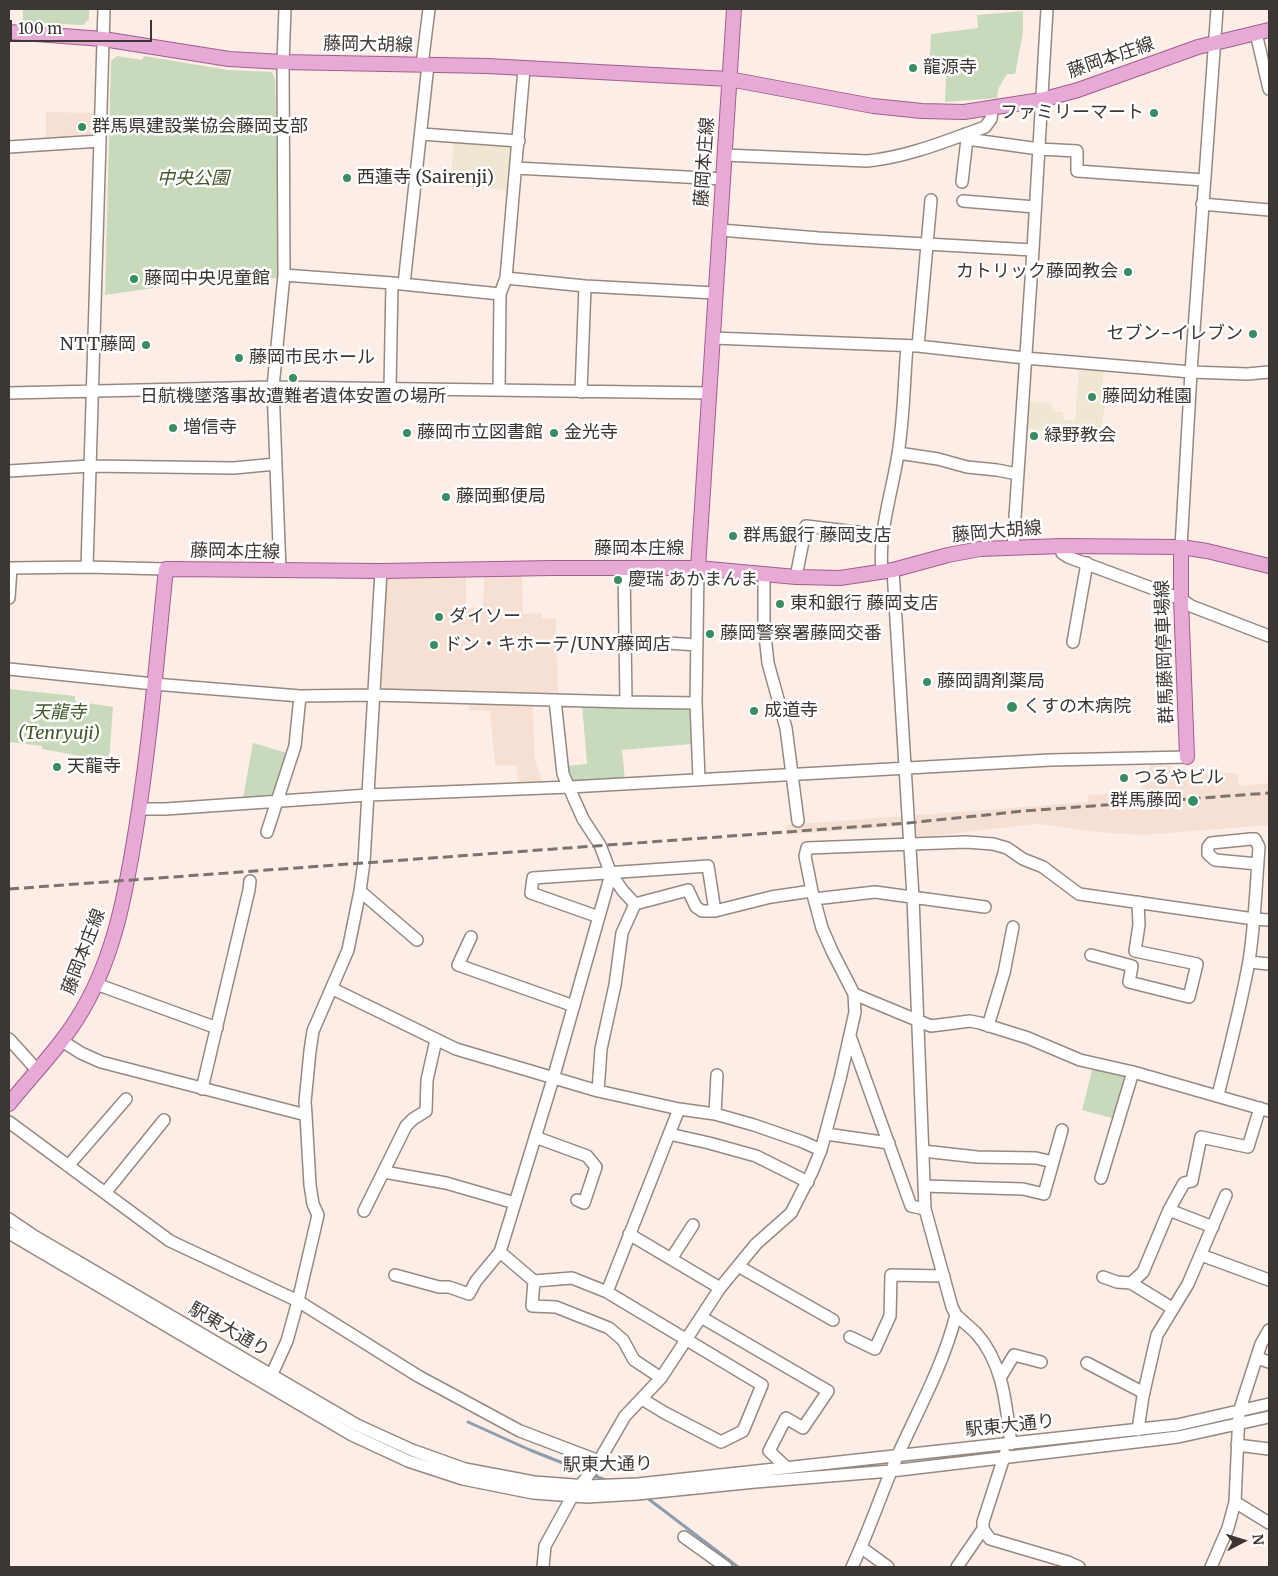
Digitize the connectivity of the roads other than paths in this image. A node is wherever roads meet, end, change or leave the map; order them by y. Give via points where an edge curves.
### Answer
1 (104, 9) edge
2 (285, 9) edge
3 (429, 9) edge
4 (734, 9) edge
5 (1047, 9) edge
6 (1217, 9) edge
7 (1262, 31) edge
8 (9, 32) edge
9 (103, 38) junction
10 (1213, 43) junction
11 (284, 62) junction
12 (425, 65) junction
13 (524, 69) junction
14 (729, 79) junction
15 (1269, 89) edge
16 (1041, 100) junction
17 (992, 109) junction
18 (421, 134) junction
19 (966, 137) junction
20 (100, 141) junction
21 (519, 141) junction
22 (9, 147) edge
23 (1039, 148) junction
24 (724, 155) junction
25 (516, 168) junction
26 (723, 178) junction
27 (1204, 180) junction
28 (962, 182) dead end
29 (931, 200) dead end
30 (962, 201) dead end
31 (1202, 204) junction
32 (1035, 207) junction
33 (1269, 210) edge
34 (720, 230) junction
35 (928, 244) junction
36 (1033, 250) junction
37 (284, 275) junction
38 (506, 278) junction
39 (392, 282) junction
40 (404, 284) junction
41 (584, 286) junction
42 (715, 293) junction
43 (500, 294) junction
44 (713, 338) junction
45 (913, 346) junction
46 (1025, 358) junction
47 (1191, 372) junction
48 (1269, 372) edge
49 (273, 387) junction
50 (390, 388) junction
51 (499, 390) junction
52 (94, 392) junction
53 (581, 392) junction
54 (9, 393) edge
55 (709, 393) junction
56 (898, 453) junction
57 (276, 464) junction
58 (90, 466) junction
59 (9, 470) edge
60 (1017, 474) junction
61 (882, 535) junction
62 (1061, 546) junction
63 (1013, 547) junction
64 (1180, 547) junction
65 (1087, 563) junction
66 (1269, 566) edge
67 (87, 567) junction
68 (10, 568) edge
69 (624, 568) junction
70 (698, 568) junction
71 (166, 570) junction
72 (280, 571) junction
73 (380, 571) junction
74 (887, 571) junction
75 (764, 574) junction
76 (796, 577) junction
77 (9, 598) edge
78 (1181, 599) junction
79 (1269, 636) edge
80 (625, 640) junction
81 (1073, 642) dead end
82 (697, 645) junction
83 (9, 669) edge
84 (154, 684) junction
85 (374, 695) junction
86 (300, 696) junction
87 (555, 700) junction
88 (626, 702) junction
89 (696, 702) junction
90 (1187, 756) joint
91 (906, 769) junction
92 (792, 775) junction
93 (699, 779) junction
94 (570, 787) junction
95 (368, 795) junction
96 (276, 800) junction
97 (139, 809) junction
98 (798, 820) dead end
99 (267, 832) dead end
100 (908, 843) junction
101 (1258, 864) dead end
102 (611, 874) junction
103 (250, 881) dead end
104 (360, 891) junction
105 (813, 895) junction
106 (913, 897) junction
107 (1138, 902) junction
108 (635, 904) junction
109 (985, 907) dead end
110 (715, 911) junction
111 (600, 917) junction
112 (1254, 919) junction
113 (1269, 920) edge
114 (1013, 927) dead end
115 (471, 937) dead end
116 (417, 940) dead end
117 (1136, 951) junction
118 (1091, 955) dead end
119 (1249, 962) junction
120 (1269, 964) edge
121 (1132, 966) junction
122 (96, 984) junction
123 (332, 988) junction
124 (854, 994) junction
125 (574, 1006) junction
126 (917, 1019) junction
127 (988, 1026) junction
128 (217, 1028) junction
129 (850, 1035) junction
130 (9, 1039) edge
131 (436, 1040) junction
132 (62, 1041) junction
133 (37, 1070) junction
134 (1133, 1072) junction
135 (717, 1075) dead end
136 (553, 1079) junction
137 (202, 1089) junction
138 (598, 1091) junction
139 (1218, 1095) junction
140 (126, 1099) dead end
141 (9, 1104) edge
142 (679, 1109) junction
143 (1265, 1109) edge
144 (715, 1114) junction
145 (306, 1115) junction
146 (164, 1120) dead end
147 (9, 1122) edge
148 (1062, 1130) dead end
149 (669, 1134) junction
150 (826, 1134) junction
151 (535, 1137) junction
152 (889, 1144) junction
153 (821, 1150) junction
154 (923, 1151) junction
155 (1053, 1162) junction
156 (68, 1166) junction
157 (384, 1172) junction
158 (1101, 1178) dead end
159 (808, 1182) junction
160 (924, 1186) junction
161 (104, 1194) junction
162 (1226, 1195) dead end
163 (577, 1200) dead end
164 (515, 1203) junction
165 (925, 1209) junction
166 (1169, 1210) junction
167 (364, 1211) dead end
168 (9, 1219) edge
169 (693, 1225) dead end
170 (1213, 1227) junction
171 (9, 1233) edge
172 (629, 1234) junction
173 (500, 1252) junction
174 (1201, 1255) junction
175 (671, 1259) junction
176 (738, 1266) junction
177 (395, 1275) dead end
178 (944, 1276) junction
179 (1104, 1277) dead end
180 (1269, 1280) edge
181 (534, 1281) junction
182 (1131, 1283) junction
183 (720, 1288) junction
184 (607, 1292) junction
185 (298, 1301) junction
186 (1172, 1308) junction
187 (956, 1315) junction
188 (701, 1317) junction
189 (833, 1320) dead end
190 (1269, 1330) edge
191 (850, 1337) dead end
192 (687, 1338) junction
193 (1257, 1358) junction
194 (1041, 1362) dead end
195 (1087, 1362) dead end
196 (1269, 1362) edge
197 (271, 1376) junction
198 (661, 1378) junction
199 (1000, 1378) junction
200 (1144, 1393) junction
201 (642, 1399) junction
202 (1269, 1404) edge
203 (1239, 1412) junction
204 (1269, 1417) edge
205 (1238, 1425) junction
206 (1138, 1430) junction
207 (1010, 1445) junction
208 (1237, 1445) junction
209 (1269, 1449) edge
210 (898, 1455) junction
211 (1004, 1458) junction
212 (599, 1461) junction
213 (787, 1468) junction
214 (891, 1471) junction
215 (580, 1484) junction
216 (573, 1495) junction
217 (1235, 1502) junction
218 (1269, 1523) edge
219 (983, 1529) junction
220 (684, 1537) dead end
221 (862, 1548) junction
222 (543, 1567) edge
223 (726, 1567) edge
224 (852, 1567) edge
225 (888, 1567) edge
226 (957, 1567) edge
227 (1079, 1567) edge
228 (1211, 1567) edge

1 - 9 street
2 - 11 street
3 - 12 street
4 - 14 main road
5 - 16 street
6 - 10 street
7 - 10 main road, 藤岡本庄線
7 - 15 street
8 - 9 main road, 藤岡大胡線
9 - 11 main road, 藤岡大胡線 via 229,59
9 - 20 street
10 - 16 main road, 藤岡本庄線
10 - 27 street
11 - 12 main road, 藤岡大胡線
11 - 37 street
12 - 13 main road, 藤岡大胡線
12 - 18 street
13 - 14 main road, 藤岡大胡線
13 - 21 street
14 - 17 main road, 藤岡本庄線 via 912,110 964,112
14 - 24 main road, 藤岡本庄線
16 - 17 main road, 藤岡本庄線
16 - 23 street
17 - 19 street via 991,119 985,127
18 - 21 street
18 - 40 street
19 - 23 street
19 - 24 street via 867,161
19 - 28 street
20 - 22 street
20 - 52 street
21 - 25 street
23 - 27 street via 1077,151 1077,171
23 - 32 street
24 - 26 main road, 藤岡本庄線
25 - 26 street
25 - 38 street
26 - 34 main road, 藤岡本庄線
27 - 31 street
29 - 35 street
30 - 32 street
31 - 33 street
31 - 47 street
32 - 36 street
34 - 35 street
34 - 42 main road, 藤岡本庄線
35 - 36 street
35 - 45 street
36 - 46 street
37 - 39 street
37 - 49 street
38 - 41 street
38 - 43 street
39 - 40 street
39 - 50 street
40 - 43 street
41 - 42 street
41 - 53 street
42 - 44 main road, 藤岡本庄線
43 - 51 street
44 - 45 street
44 - 55 main road, 藤岡本庄線
45 - 46 street
45 - 56 street
46 - 47 street
46 - 60 street
47 - 48 street
47 - 64 street
49 - 50 street
49 - 52 street
49 - 57 street
50 - 51 street
51 - 53 street
52 - 54 street
52 - 58 street
53 - 55 street
55 - 70 main road, 藤岡本庄線
56 - 60 street
56 - 61 street
57 - 58 street via 234,468
57 - 72 street
58 - 59 street
58 - 67 street
60 - 63 street
61 - 74 street via 881,558
61 - 76 street via 806,526
62 - 63 main road, 藤岡大胡線
62 - 64 main road, 藤岡大胡線
62 - 65 street via 1062,553 1068,557
63 - 74 main road, 藤岡大胡線 via 963,552
64 - 66 main road, 藤岡大胡線
64 - 78 main road, 群馬藤岡停車場線
65 - 78 street
65 - 81 street
67 - 68 street
67 - 71 street
68 - 77 street
69 - 70 main road, 藤岡本庄線
69 - 73 main road, 藤岡本庄線
69 - 80 street
70 - 75 main road, 藤岡大胡線
70 - 82 street
71 - 72 main road, 藤岡本庄線
71 - 84 main road, 藤岡本庄線
72 - 73 main road, 藤岡本庄線
73 - 85 street
74 - 76 main road, 藤岡大胡線 via 840,578
74 - 91 street
75 - 76 main road, 藤岡大胡線
75 - 92 street via 768,663 786,728
78 - 79 street via 1191,606
78 - 90 main road, 群馬藤岡停車場線
80 - 82 street
80 - 88 street
82 - 89 street
83 - 84 street
84 - 86 street
84 - 97 main road, 藤岡本庄線
85 - 86 street
85 - 87 street
85 - 95 street
86 - 96 street via 295,746
87 - 88 street
87 - 94 street via 563,774
88 - 89 street
89 - 93 street
90 - 91 street
91 - 92 street
91 - 100 street
92 - 93 street
92 - 98 street
93 - 94 street
94 - 95 street
94 - 102 street
95 - 96 street
95 - 104 street
96 - 97 street
96 - 99 street
97 - 122 main road, 藤岡本庄線 via 120,914
100 - 105 street via 807,848 805,856
100 - 106 street
100 - 107 street via 966,842 1007,848 1043,867 1080,894
101 - 112 street
102 - 108 street
102 - 110 street via 708,866
102 - 111 street
102 - 111 street via 532,878 530,893
103 - 128 street
104 - 116 street
104 - 123 street via 348,950
105 - 106 street via 876,892
105 - 110 street via 771,897
105 - 124 street via 822,928
106 - 109 street
106 - 126 street
107 - 112 street
107 - 117 street
108 - 110 street via 688,890 696,907 702,911
108 - 138 street via 622,933 601,1049
111 - 125 street
112 - 113 street
112 - 119 street
114 - 127 street via 1004,973
115 - 125 street via 458,965
117 - 121 street
117 - 121 street via 1197,964 1189,997 1129,982
118 - 121 street
119 - 120 street
119 - 139 street
122 - 128 street
122 - 132 main road, 藤岡本庄線
123 - 131 street
123 - 145 street via 313,1031
124 - 126 street
124 - 129 street via 855,1012
125 - 136 street
126 - 127 street via 931,1026 970,1021
126 - 154 street
127 - 134 street via 1028,1038 1080,1060
128 - 137 street
129 - 150 street
129 - 152 street
130 - 133 street
131 - 136 street
131 - 157 street via 427,1080 426,1111 406,1126
132 - 133 main road, 藤岡本庄線
132 - 137 street via 101,1062
133 - 141 main road, 藤岡本庄線
134 - 139 street
134 - 158 street
135 - 144 street
136 - 138 street
136 - 151 street
137 - 145 street
138 - 142 street
139 - 143 street
140 - 156 street
142 - 144 street
142 - 149 street
143 - 166 street via 1248,1147 1201,1137 1192,1181 1184,1182
144 - 153 street via 754,1124
145 - 185 street via 310,1185 318,1214
146 - 161 street
147 - 156 street
148 - 155 street
149 - 159 street via 756,1156
149 - 172 street
150 - 152 street
150 - 153 street
151 - 163 street via 587,1156 596,1167 584,1203
151 - 164 street
152 - 165 street via 911,1206
153 - 159 street
154 - 155 street via 977,1157 1036,1158
154 - 160 street
155 - 160 street via 1044,1194 1023,1189
156 - 161 street
157 - 164 street via 446,1183
157 - 167 street
159 - 176 street via 791,1213 756,1244
160 - 165 street
161 - 185 street via 170,1242
162 - 170 street
164 - 173 street
165 - 178 street
166 - 170 street
166 - 182 street via 1143,1272
168 - 197 street, 駅東大通り
169 - 175 street
170 - 174 street
171 - 216 street, 駅東大通り via 352,1435 408,1461 462,1479 533,1493
172 - 175 street
172 - 184 street
173 - 177 street via 469,1294
173 - 181 street
174 - 180 street
174 - 186 street via 1188,1284
175 - 183 street
176 - 183 street
176 - 189 street
178 - 187 street
178 - 191 street via 891,1275 890,1316 875,1349
179 - 182 street
181 - 184 street via 572,1278
181 - 198 street via 532,1306 556,1307 609,1328 623,1340 634,1360
182 - 186 street
183 - 188 street
184 - 192 street
185 - 197 street via 287,1341
185 - 212 street via 418,1376 512,1426
186 - 200 street via 1157,1335
187 - 199 street via 976,1334 996,1365
187 - 210 street via 941,1364
188 - 192 street
188 - 213 street via 828,1391 803,1428 786,1418 769,1451
190 - 193 street
192 - 198 street
192 - 201 street via 762,1385 744,1431 721,1442
193 - 196 street
193 - 203 street
194 - 199 street via 1014,1355
195 - 200 street
197 - 215 street, 駅東大通り via 357,1425 465,1469 534,1482
198 - 201 street
199 - 207 street
200 - 206 street
201 - 212 street via 625,1416
202 - 203 street, 駅東大通り
203 - 205 street
203 - 206 street, 駅東大通り
204 - 205 street, 駅東大通り
205 - 208 street
205 - 211 street, 駅東大通り via 1178,1437
206 - 207 street, 駅東大通り
207 - 210 street, 駅東大通り
207 - 211 street
208 - 209 street
208 - 217 street
210 - 213 street, 駅東大通り
210 - 214 street
211 - 214 street, 駅東大通り
211 - 219 street
212 - 215 street
213 - 215 street, 駅東大通り via 638,1484
214 - 216 street, 駅東大通り via 638,1494
214 - 221 street
215 - 216 street
216 - 222 street via 545,1546
217 - 218 street
217 - 228 street
219 - 226 street
219 - 227 street via 990,1539
220 - 223 street
221 - 224 street
221 - 225 street

